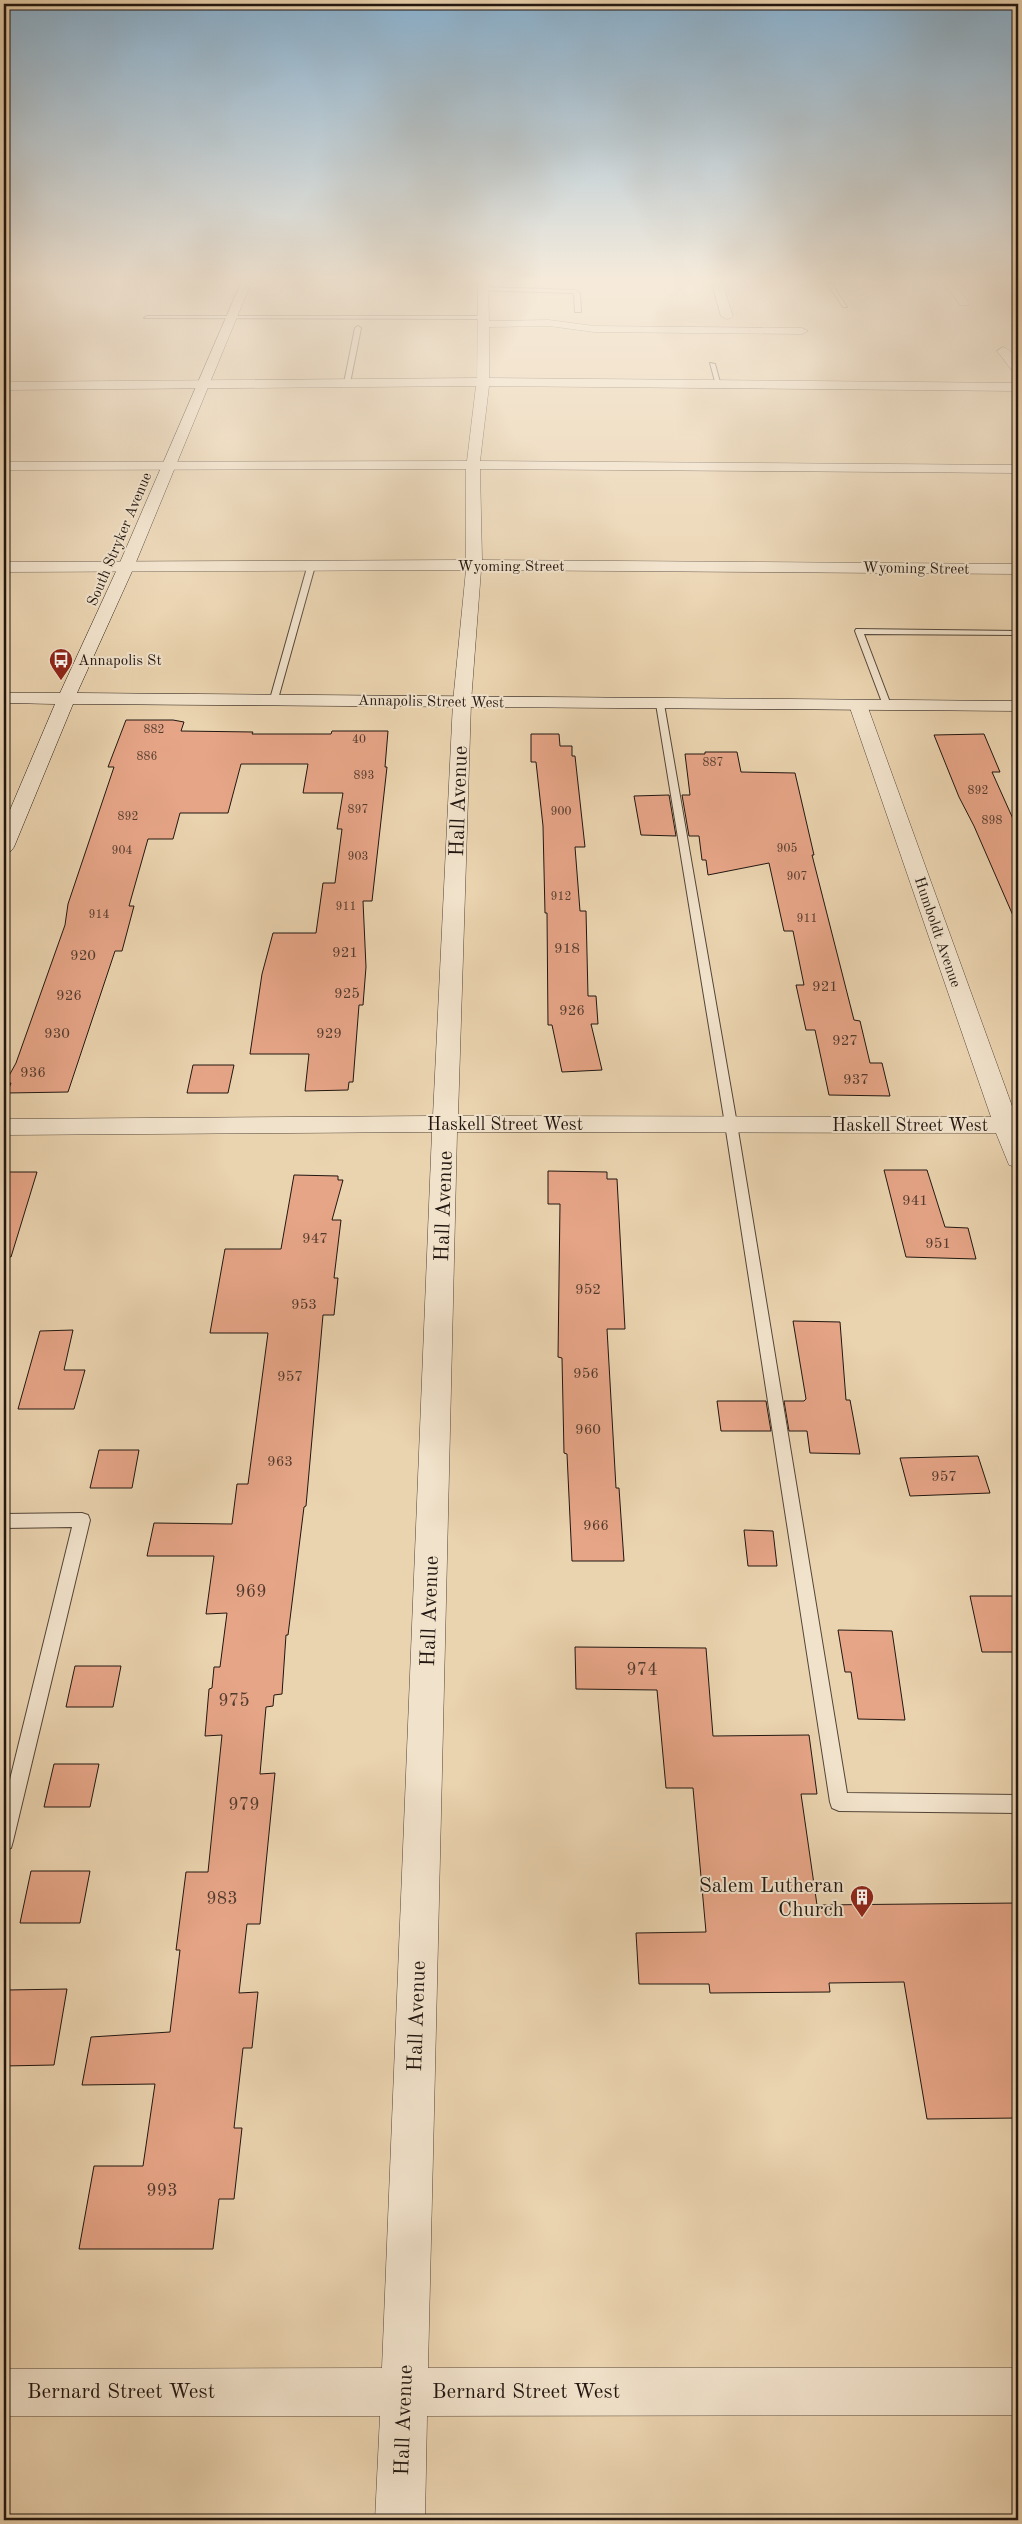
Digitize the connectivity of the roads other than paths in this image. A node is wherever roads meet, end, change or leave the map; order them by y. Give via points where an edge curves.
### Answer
1 (196, 401) edge
2 (481, 401) edge
3 (168, 465) junction
4 (473, 465) junction
5 (5, 469) edge
6 (1018, 469) edge
7 (474, 565) junction
8 (311, 566) junction
9 (4, 567) edge
10 (126, 567) junction
11 (1018, 569) edge
12 (1018, 633) edge
13 (67, 697) junction
14 (4, 698) edge
15 (274, 699) junction
16 (462, 702) junction
17 (660, 704) junction
18 (858, 705) junction
19 (887, 705) junction
20 (1018, 706) edge
21 (4, 847) edge
22 (445, 1124) junction
23 (730, 1124) junction
24 (1012, 1125) edge
25 (4, 1127) edge
26 (1018, 1159) edge
27 (4, 1522) edge
28 (1018, 1804) edge
29 (4, 1842) edge
30 (404, 2391) junction
31 (4, 2392) edge
32 (1018, 2392) edge
33 (400, 2520) edge

1 - 3 street, South Stryker Avenue
2 - 4 street, Hall Avenue
3 - 4 street
3 - 5 street
3 - 10 street, South Stryker Avenue
4 - 6 street
4 - 7 street, Hall Avenue
7 - 8 street, Wyoming Street
7 - 11 street, Wyoming Street
7 - 16 street, Hall Avenue
8 - 10 street, Wyoming Street
8 - 15 lane
9 - 10 street, Wyoming Street
10 - 13 street, South Stryker Avenue
12 - 19 lane via 859,631
13 - 14 street, Annapolis Street West
13 - 15 street, Annapolis Street West
13 - 21 street, South Stryker Avenue
15 - 16 street, Annapolis Street West
16 - 17 street, Annapolis Street West
16 - 22 street, Hall Avenue
17 - 18 street, Annapolis Street West
17 - 23 lane
18 - 19 street, Annapolis Street West
18 - 24 street, Humboldt Avenue
19 - 20 street, Annapolis Street West
22 - 23 street, Haskell Street West
22 - 25 street, Haskell Street West
22 - 30 street, Hall Avenue
23 - 24 street, Haskell Street West
23 - 28 lane via 839,1802
24 - 26 street, Humboldt Avenue
27 - 29 lane via 82,1520
30 - 31 street, Bernard Street West
30 - 32 street, Bernard Street West
30 - 33 street, Hall Avenue

